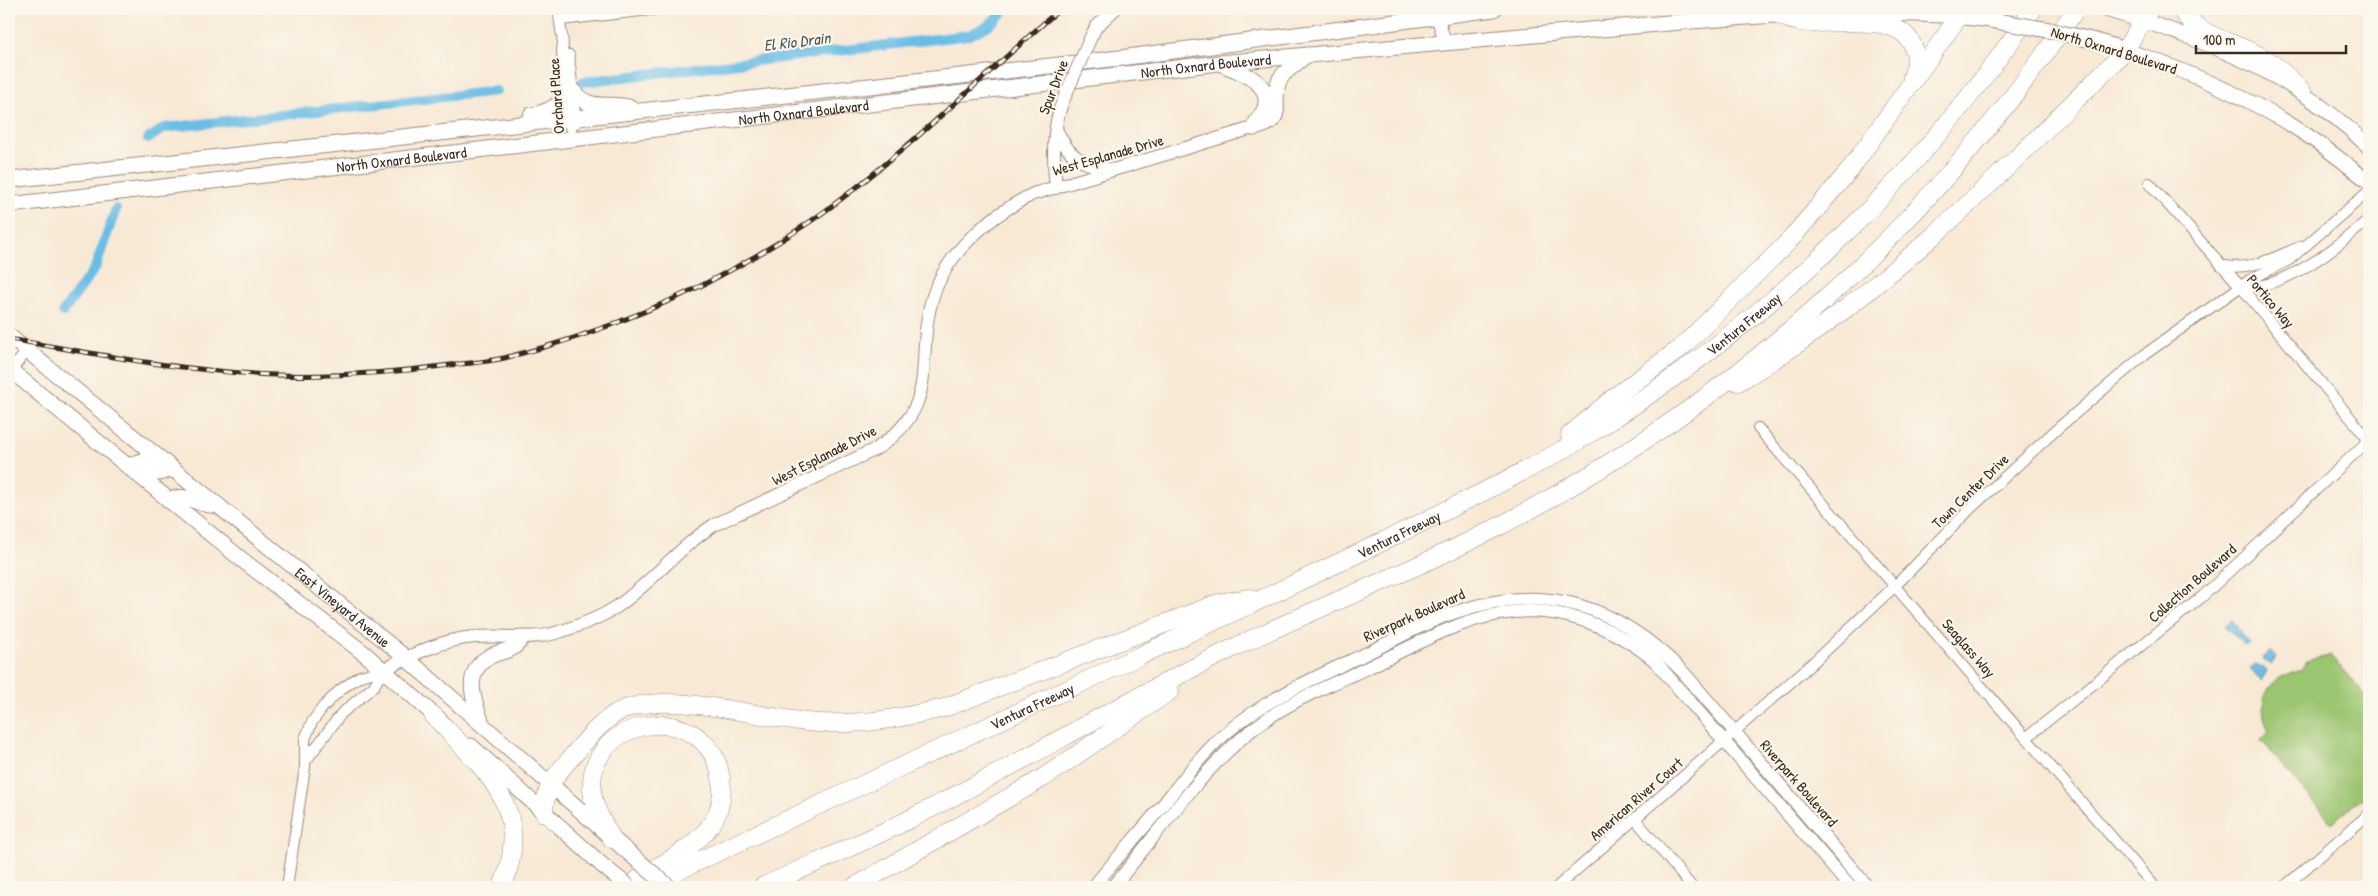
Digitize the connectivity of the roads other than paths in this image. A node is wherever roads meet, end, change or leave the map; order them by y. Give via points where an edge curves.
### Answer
1 (558, 9) edge
2 (659, 9) edge
3 (1115, 9) edge
4 (1494, 9) edge
5 (2033, 9) edge
6 (2076, 9) edge
7 (2181, 9) edge
8 (2109, 10) edge
9 (629, 11) edge
10 (1437, 11) edge
11 (1961, 12) edge
12 (2147, 15) edge
13 (1780, 16) junction
14 (560, 20) junction
15 (1445, 42) junction
16 (2125, 50) junction
17 (1306, 55) junction
18 (1219, 63) junction
19 (1906, 91) junction
20 (2302, 91) junction
21 (569, 92) junction
22 (643, 112) junction
23 (572, 120) junction
24 (1055, 127) junction
25 (1252, 128) junction
26 (444, 132) junction
27 (574, 140) junction
28 (2369, 147) edge
29 (1116, 170) junction
30 (9, 180) edge
31 (2369, 182) edge
32 (2149, 183) dead end
33 (1056, 188) junction
34 (2369, 192) edge
35 (9, 206) edge
36 (2369, 219) edge
37 (2312, 242) junction
38 (2221, 265) junction
39 (2241, 287) junction
40 (9, 336) edge
41 (28, 351) junction
42 (9, 371) edge
43 (1673, 421) junction
44 (1758, 428) dead end
45 (2369, 440) edge
46 (128, 466) junction
47 (1534, 466) junction
48 (174, 469) junction
49 (169, 501) junction
50 (218, 505) junction
51 (1895, 586) junction
52 (1271, 596) junction
53 (522, 638) junction
54 (1230, 649) junction
55 (406, 658) junction
56 (380, 668) junction
57 (433, 715) junction
58 (481, 722) junction
59 (1730, 737) junction
60 (2026, 738) junction
61 (305, 762) junction
62 (550, 785) junction
63 (544, 814) junction
64 (2369, 816) edge
65 (1635, 820) junction
66 (612, 839) junction
67 (287, 887) edge
68 (502, 887) edge
69 (629, 887) edge
70 (643, 887) edge
71 (669, 887) edge
72 (762, 887) edge
73 (854, 887) edge
74 (1093, 887) edge
75 (1113, 887) edge
76 (1556, 887) edge
77 (1692, 887) edge
78 (1850, 887) edge
79 (1868, 887) edge
80 (2155, 887) edge
81 (2284, 887) edge

1 - 14 street, Orchard Place
2 - 9 street
3 - 24 street, Spur Drive, bridge via 1096,27 1062,103
4 - 10 main road, North Oxnard Boulevard
5 - 47 highway, Ventura Freeway via 2002,56 1931,142 1843,235 1796,279 1705,354 1643,399
6 - 43 highway via 1986,132 1859,270 1782,336
7 - 20 highway via 2202,30 2267,60
8 - 12 main road
9 - 14 street
10 - 15 street
10 - 22 main road, North Oxnard Boulevard via 1120,58
11 - 13 main road, North Oxnard Boulevard via 1832,11
11 - 16 main road, North Oxnard Boulevard, bridge
11 - 19 highway
12 - 16 highway
12 - 20 main road via 2264,69
13 - 15 main road, North Oxnard Boulevard
13 - 19 highway via 1799,22 1853,22 1898,30 1910,39 1917,60
14 - 21 street, Orchard Place
15 - 17 main road, North Oxnard Boulevard
16 - 31 main road, North Oxnard Boulevard via 2185,70 2242,97 2303,132
16 - 43 highway via 2010,165 1870,290 1777,359
17 - 18 main road, North Oxnard Boulevard
17 - 25 main road via 1280,78 1273,119 1266,126
18 - 25 main road via 1242,72 1262,86 1265,109
18 - 27 main road, North Oxnard Boulevard
19 - 47 highway via 1849,171 1790,241 1747,285 1682,346 1612,399
20 - 28 main road
21 - 22 main road via 585,103 625,106
21 - 23 street, Orchard Place
21 - 26 main road via 549,112
22 - 23 main road, North Oxnard Boulevard
23 - 26 main road, North Oxnard Boulevard
23 - 27 street, Orchard Place
24 - 29 street via 1064,147 1074,157 1095,167
24 - 33 street, Spur Drive
25 - 29 street, West Esplanade Drive
26 - 30 main road, North Oxnard Boulevard
27 - 35 main road, North Oxnard Boulevard
29 - 33 street, West Esplanade Drive
32 - 38 street, Portico Way
33 - 53 street, West Esplanade Drive via 1034,194 1010,207 964,245 949,262 932,300 919,398 907,423 898,433 876,449 698,535 644,585 610,610 562,631
34 - 37 street, Town Center Drive
36 - 39 street, Town Center Drive via 2328,253 2288,275 2255,288
37 - 38 street, Town Center Drive via 2254,266 2233,268
37 - 39 street, Town Center Drive via 2289,260
38 - 39 street, Portico Way
39 - 45 street, Portico Way
39 - 51 street, Town Center Drive via 2144,355 2057,429 1972,507
40 - 41 main road, East Vineyard Avenue
41 - 42 street
41 - 48 main road, East Vineyard Avenue
42 - 46 main road, East Vineyard Avenue
43 - 54 highway via 1590,475 1484,534
44 - 51 street, Seaglass Way
45 - 60 street, Collection Boulevard via 2203,596
46 - 48 main road via 142,461 159,473
46 - 49 main road, East Vineyard Avenue
47 - 52 highway, Ventura Freeway
48 - 50 main road, East Vineyard Avenue
49 - 50 main road via 186,496 203,505
49 - 56 main road, East Vineyard Avenue
50 - 55 main road, East Vineyard Avenue
51 - 59 street, Town Center Drive
51 - 60 street, Seaglass Way
52 - 62 highway via 1219,603 944,708 907,717 820,723 678,704 639,704 618,712 596,728
52 - 70 highway, Ventura Freeway
53 - 55 street, West Esplanade Drive via 474,637 441,644
53 - 58 main road via 514,649 489,657 478,668 471,687
54 - 72 highway via 907,820
54 - 73 highway via 1043,778
55 - 56 street, West Esplanade Drive
55 - 58 main road, East Vineyard Avenue
56 - 57 main road, East Vineyard Avenue
56 - 61 street via 374,686 341,714
56 - 61 street via 360,676 323,707 305,738
57 - 63 main road, East Vineyard Avenue via 503,774
57 - 68 highway via 490,777 503,798 511,818 513,849
58 - 62 main road, East Vineyard Avenue
59 - 65 street, American River Court
59 - 74 street, Riverpark Boulevard via 1668,657 1614,618 1591,608 1544,600 1487,602 1453,612 1307,682 1264,706 1226,733 1194,764
59 - 75 street, Riverpark Boulevard via 1654,660 1614,632 1565,615 1523,612 1494,615 1459,626 1280,710 1242,738 1206,775
59 - 78 street, Riverpark Boulevard
59 - 79 street, Riverpark Boulevard
60 - 80 street, Seaglass Way
61 - 67 street
62 - 63 highway
62 - 66 main road, East Vineyard Avenue
63 - 69 main road, East Vineyard Avenue, bridge
64 - 81 street
65 - 76 street, American River Court
65 - 77 street
66 - 69 highway via 597,810 592,788 596,767 606,748 630,730 652,724 682,728 701,741 715,759 722,781 715,818 695,841
66 - 71 main road, East Vineyard Avenue, bridge

